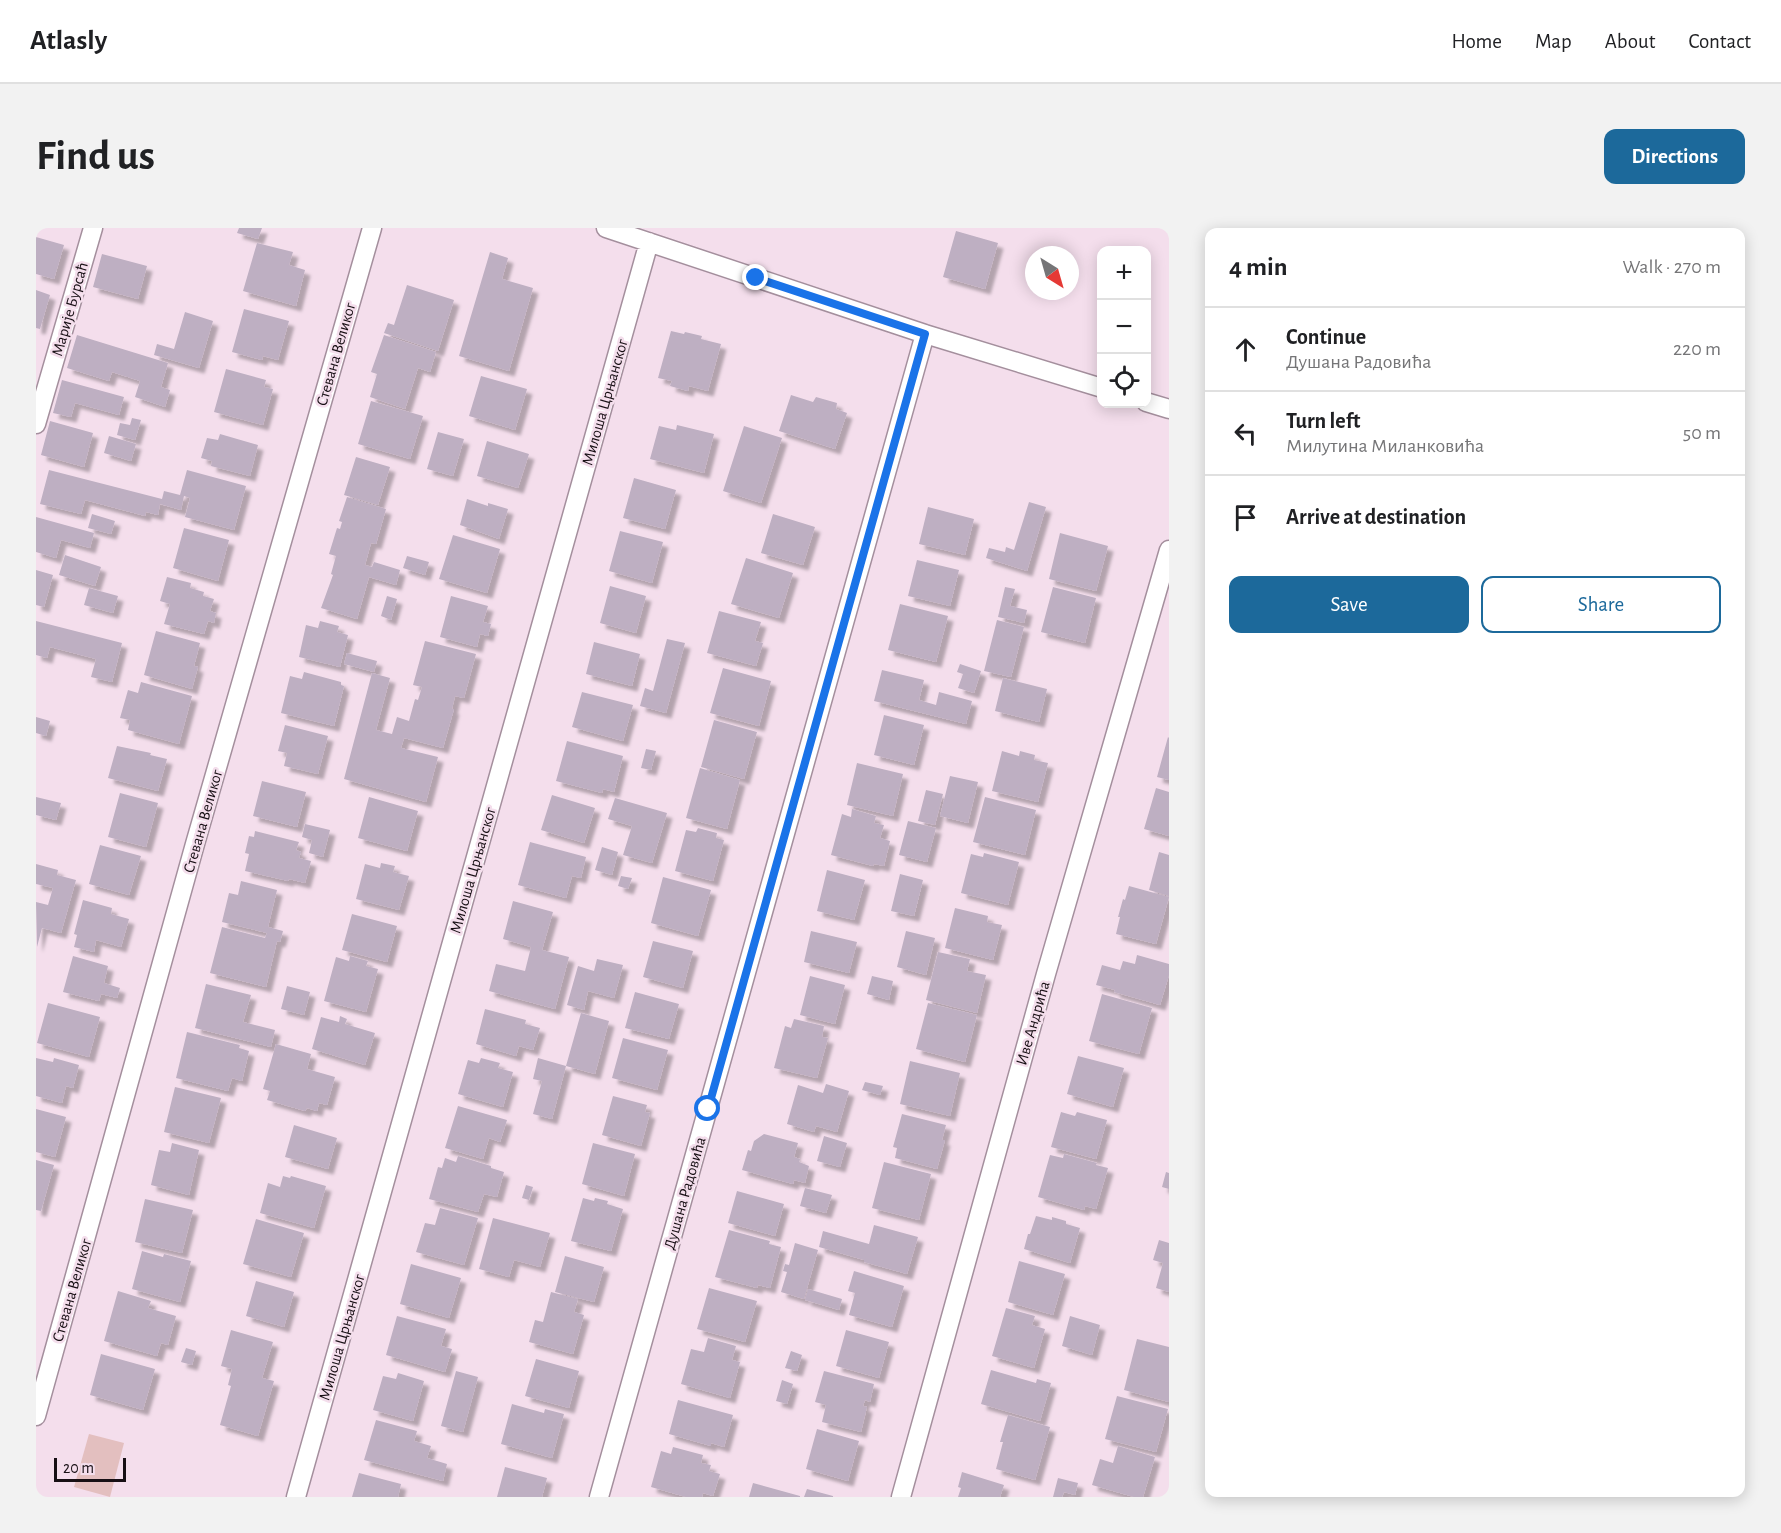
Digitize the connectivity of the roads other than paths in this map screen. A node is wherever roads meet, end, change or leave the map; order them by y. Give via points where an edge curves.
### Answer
1 (93, 228) edge
2 (372, 228) edge
3 (606, 228) edge
4 (650, 242) junction
5 (925, 334) junction
6 (1097, 387) edge
7 (1151, 404) edge
8 (1169, 409) edge
9 (36, 424) edge
10 (1169, 549) edge
11 (36, 1416) edge
12 (296, 1497) edge
13 (599, 1497) edge
14 (901, 1497) edge

1 - 9 street, Марије Бурсаћ
2 - 11 street, Стевана Великог via 198,832
3 - 4 street
4 - 5 street
4 - 12 street, Милоша Црњанског
5 - 6 street
5 - 13 street, Душана Радовића
7 - 8 street
10 - 14 street, Иве Андрића

